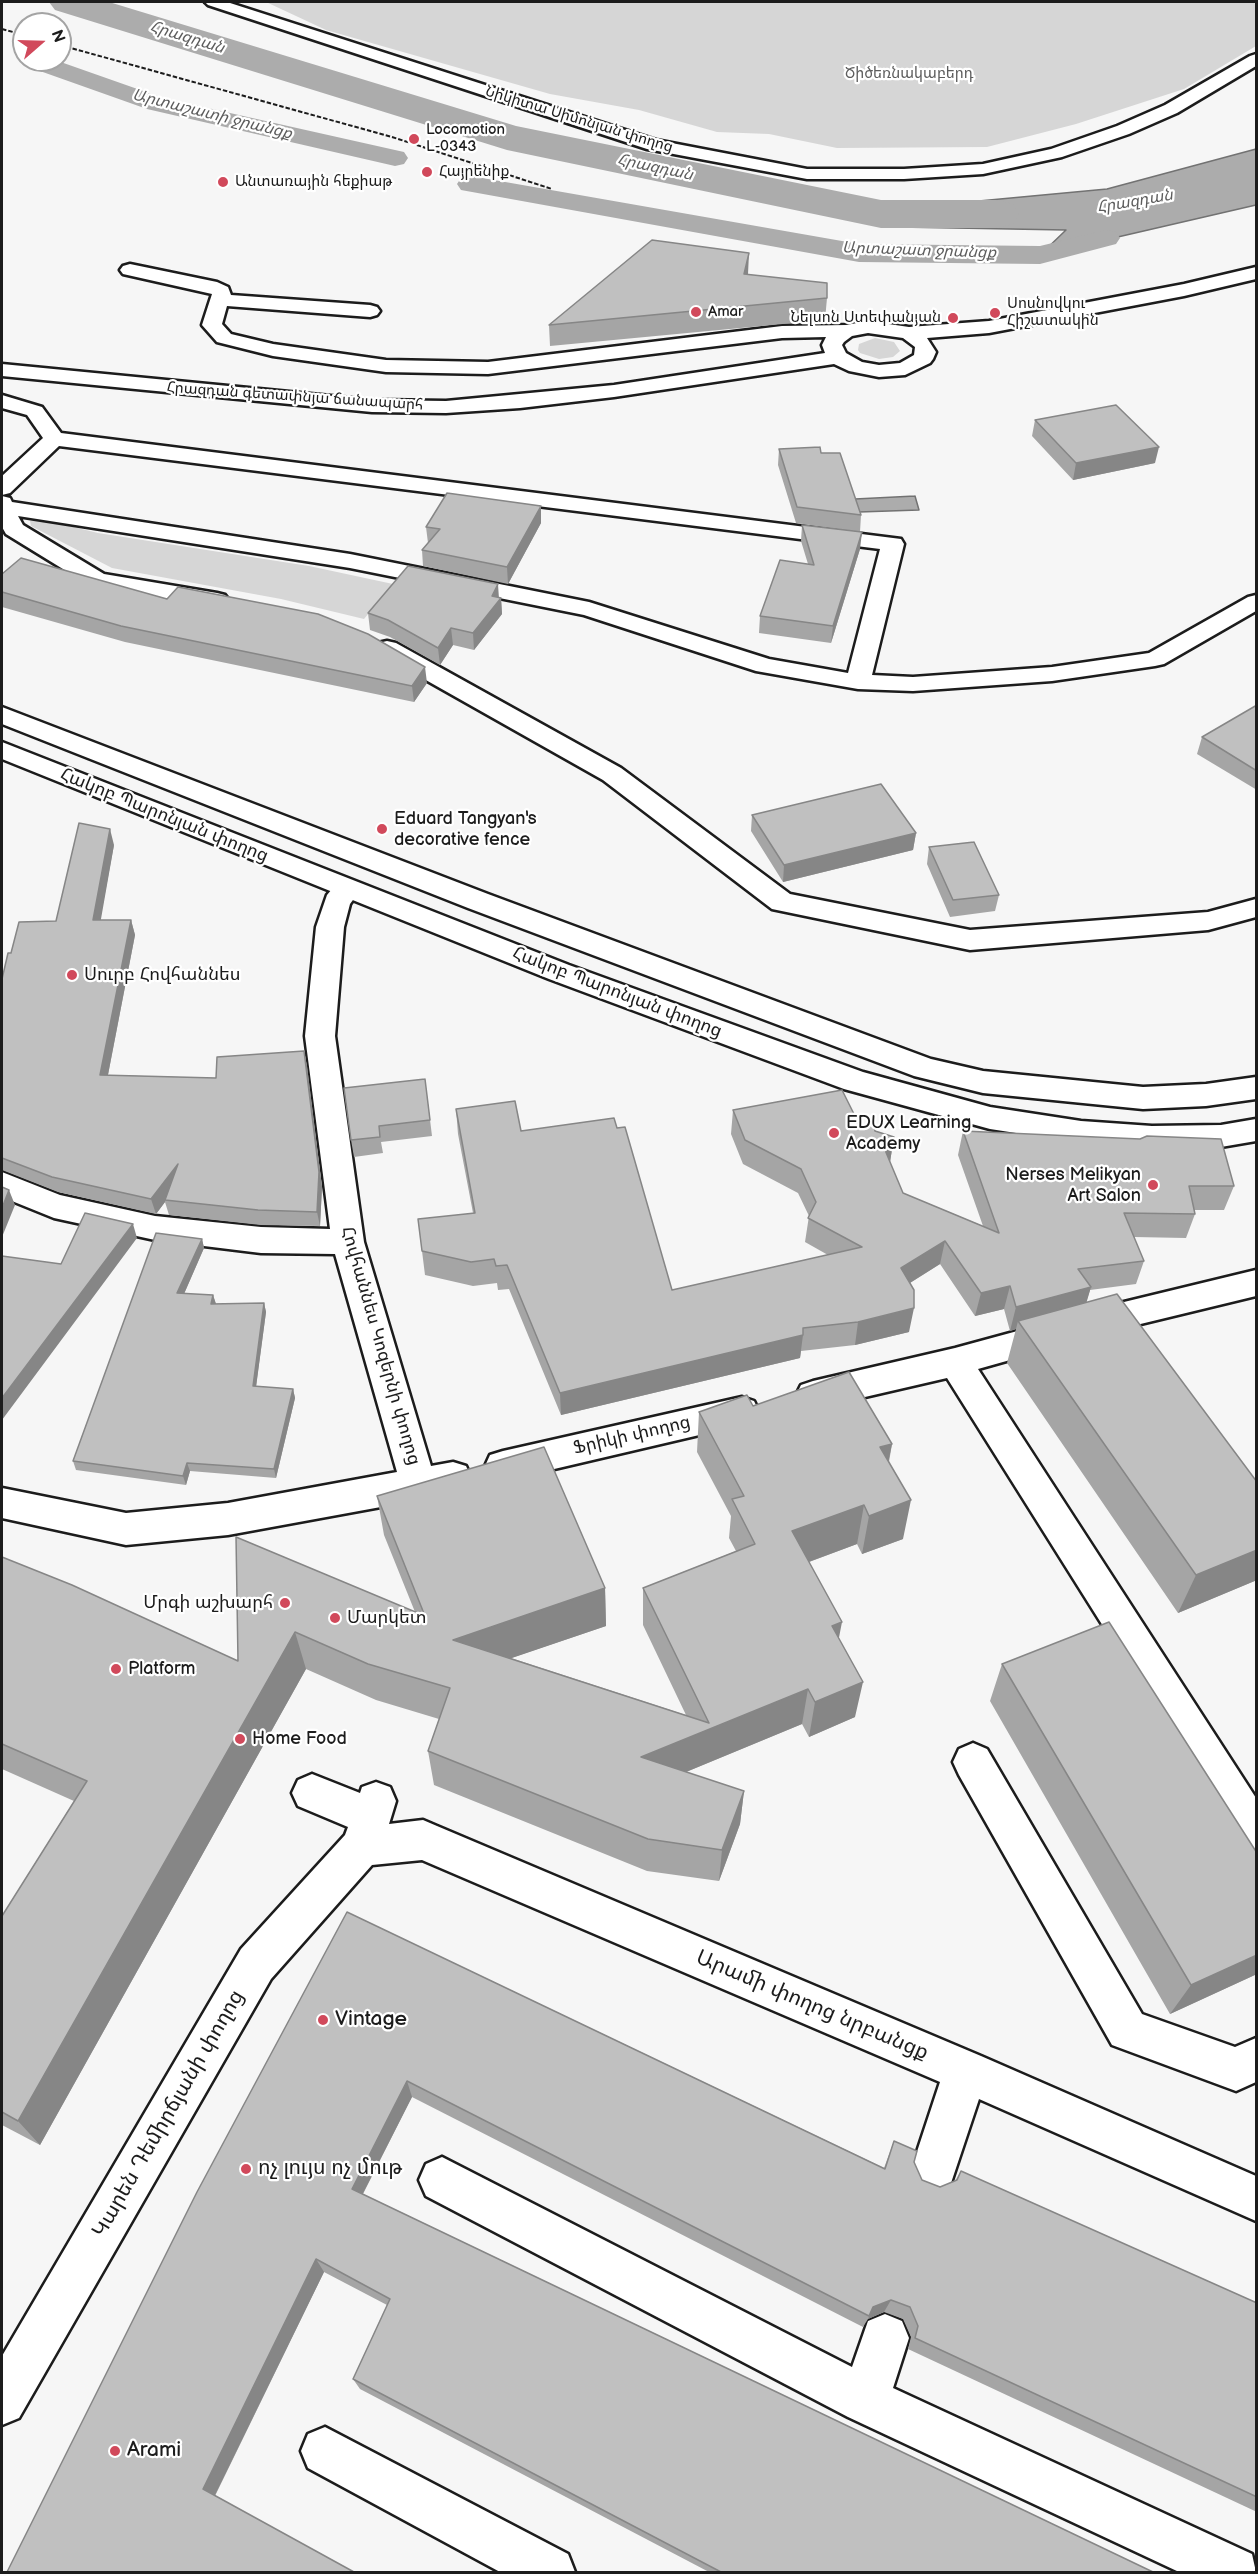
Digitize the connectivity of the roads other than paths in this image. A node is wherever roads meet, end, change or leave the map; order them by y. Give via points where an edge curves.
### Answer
1 (213, 2) edge
2 (1257, 58) edge
3 (130, 270) dead end
4 (1257, 273) edge
5 (222, 300) junction
6 (370, 310) dead end
7 (989, 327) junction
8 (846, 331) junction
9 (909, 333) junction
10 (837, 357) junction
11 (923, 358) junction
12 (2, 370) edge
13 (2, 401) edge
14 (54, 440) junction
15 (2, 499) edge
16 (1257, 602) edge
17 (236, 603) edge
18 (369, 640) edge
19 (858, 682) junction
20 (2, 715) edge
21 (2, 750) edge
22 (347, 889) junction
23 (1257, 908) edge
24 (1257, 1089) edge
25 (1257, 1130) edge
26 (2, 1184) edge
27 (348, 1242) junction
28 (1257, 1283) edge
29 (1124, 1315) junction
30 (1145, 1343) edge
31 (955, 1362) junction
32 (419, 1485) junction
33 (2, 1503) edge
34 (973, 1762) dead end
35 (312, 1793) dead end
36 (370, 1821) junction
37 (1257, 1833) edge
38 (1257, 2060) edge
39 (966, 2071) junction
40 (932, 2176) dead end
41 (442, 2180) dead end
42 (1257, 2199) edge
43 (885, 2338) edge
44 (865, 2400) junction
45 (2, 2401) edge
46 (325, 2451) dead end
47 (550, 2572) edge
48 (1234, 2572) edge

1 - 2 street, Նիկիտա Սիմոնյան փողոց via 653,145 807,174 983,169 1056,153 1171,109
3 - 5 street via 210,286 221,291
4 - 7 street
5 - 6 street
5 - 8 street via 212,325 224,338 273,350 406,367 489,368 748,335
7 - 9 street
7 - 11 street
8 - 9 street via 882,327
8 - 10 street via 832,345
9 - 11 street via 924,345
10 - 11 street via 856,368 879,371 905,369
10 - 12 street, Հրազդան գետափնյա ճանապարհ via 614,391 446,407 372,406
13 - 14 street via 34,411
14 - 15 street
14 - 19 street via 893,544
15 - 17 street via 14,530 97,580
15 - 19 street via 578,606 765,666
16 - 19 street via 1155,659 1053,674 913,684
18 - 23 street via 452,682 612,774 782,902 970,940 1208,921
20 - 24 street, Հակոբ Պարոնյան փողոց via 925,1068 982,1082 1143,1098
21 - 22 street, Հակոբ Պարոնյան փողոց
22 - 25 street, Հակոբ Պարոնյան փողոց via 855,1081 990,1118 1081,1132 1152,1137 1221,1136
22 - 27 street, Հովհաննես Կոզերնի փողոց via 337,902 330,927 320,1036
26 - 27 street via 54,1206 155,1228 261,1240
27 - 32 street, Հովհաննես Կոզերնի փողոց
28 - 29 street, Ֆրիկի փողոց
29 - 30 street
29 - 31 street, Ֆրիկի փողոց
31 - 32 street, Ֆրիկի փողոց
31 - 37 street
32 - 33 street, Ֆրիկի փողոց via 228,1519 126,1530
34 - 38 street via 1127,2030 1236,2068
35 - 36 street
36 - 39 street, Արամի փողոց նրբանցք
36 - 45 street, Կարեն Դեմիրճյանի փողոց via 256,1964
39 - 40 street
39 - 42 street, Արամի փողոց նրբանցք
41 - 44 street
43 - 44 street
44 - 48 street
46 - 47 street

